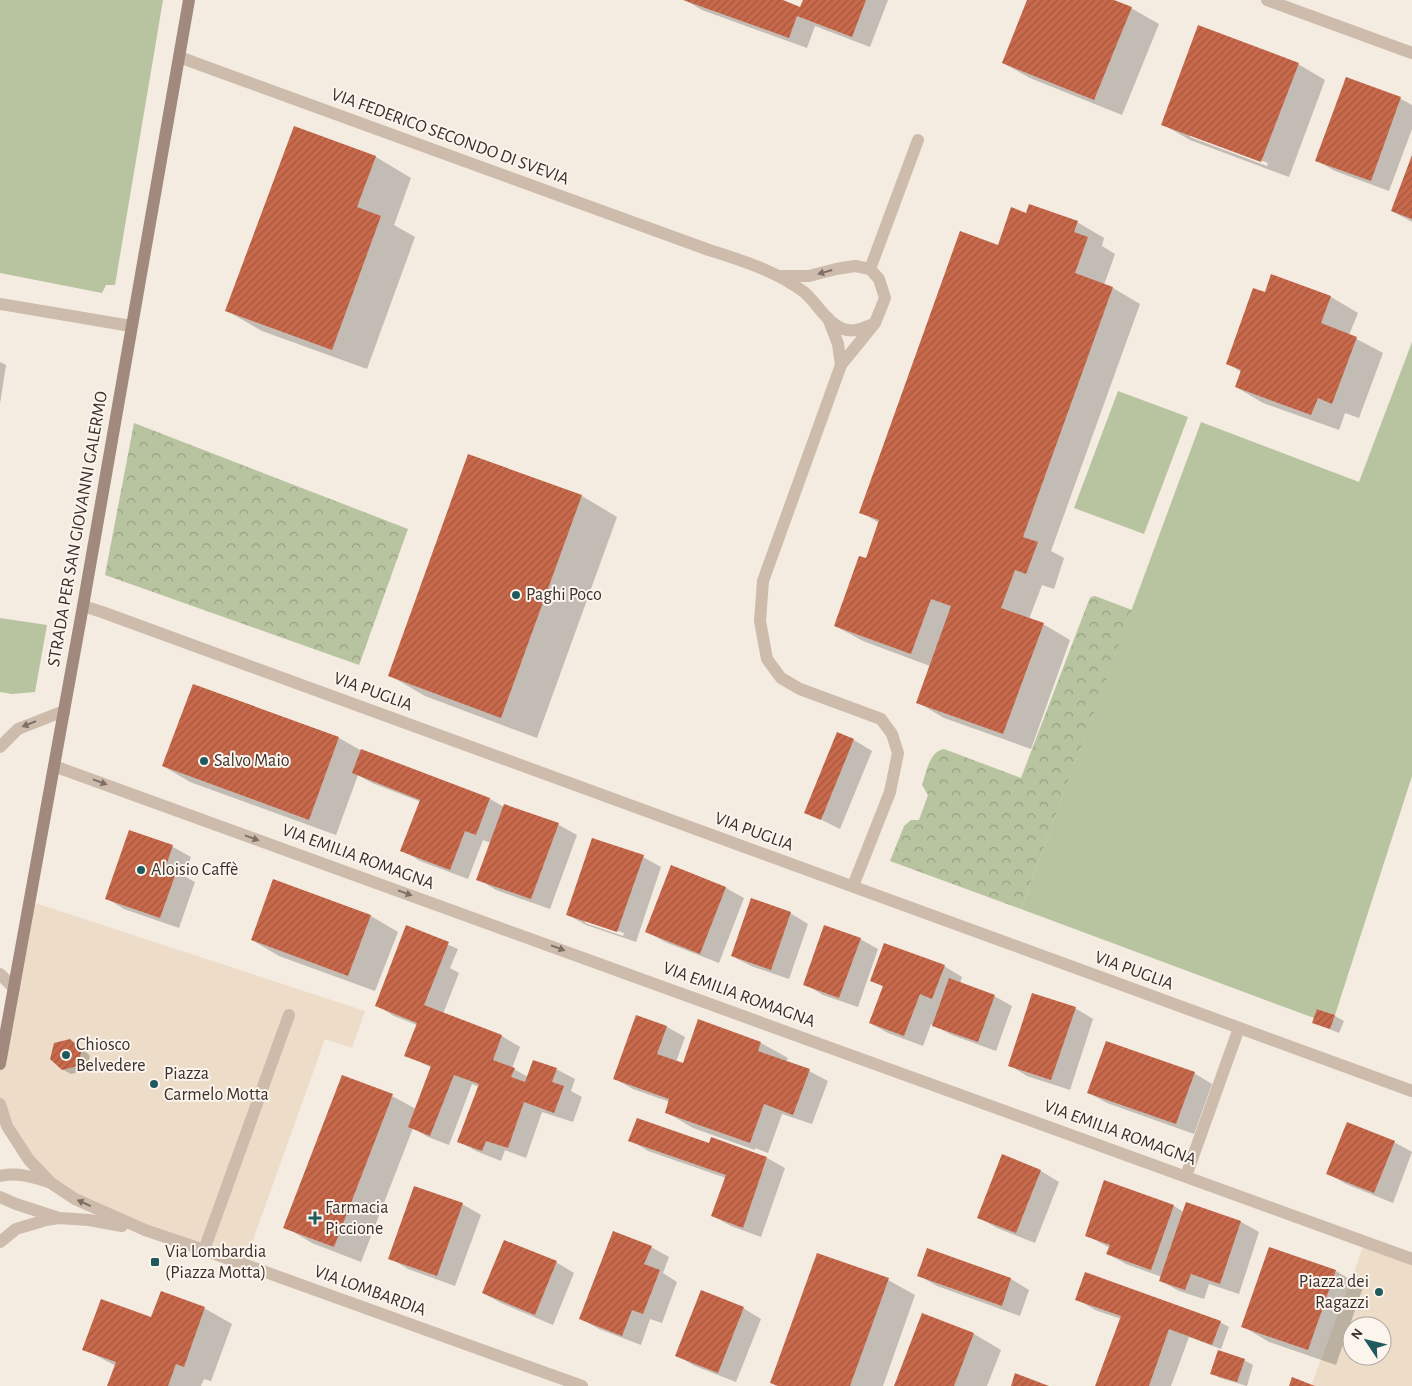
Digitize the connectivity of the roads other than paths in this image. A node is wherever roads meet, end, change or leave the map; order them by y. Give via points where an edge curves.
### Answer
1 (189, 0) edge
2 (1267, 0) edge
3 (1412, 53) edge
4 (179, 57) junction
5 (918, 140) dead end
6 (870, 269) junction
7 (780, 276) junction
8 (0, 304) edge
9 (828, 318) junction
10 (875, 323) junction
11 (131, 326) junction
12 (841, 366) junction
13 (83, 606) junction
14 (64, 711) junction
15 (0, 747) edge
16 (54, 766) junction
17 (853, 886) junction
18 (0, 974) edge
19 (14, 988) junction
20 (289, 1015) dead end
21 (1240, 1028) junction
22 (0, 1064) edge
23 (1412, 1091) edge
24 (0, 1104) edge
25 (0, 1176) edge
26 (1186, 1176) junction
27 (51, 1183) junction
28 (0, 1197) edge
29 (59, 1218) junction
30 (144, 1230) junction
31 (0, 1242) edge
32 (204, 1250) junction
33 (1412, 1259) edge
34 (582, 1386) edge

1 - 4 main road, STRADA PER SAN GIOVANNI GALERMO
2 - 3 street
4 - 7 street, VIA FEDERICO SECONDO DI SVEVIA
4 - 11 main road, STRADA PER SAN GIOVANNI GALERMO
5 - 6 street
6 -> 7 street via 855,266 809,276
6 - 10 street via 879,279 885,298
7 - 9 street via 805,293
8 - 11 street
9 - 10 street via 843,328 857,331
9 - 12 street via 838,344
10 - 12 street
11 - 13 main road, STRADA PER SAN GIOVANNI GALERMO
12 - 17 street via 763,581 760,621 767,659 781,678 800,689 881,719 892,734 898,753 890,792
13 - 14 main road, STRADA PER SAN GIOVANNI GALERMO
13 - 17 street, VIA PUGLIA
14 -> 15 street via 18,729
14 - 16 main road, STRADA PER SAN GIOVANNI GALERMO
16 - 19 main road, STRADA PER SAN GIOVANNI GALERMO
16 -> 26 street, VIA EMILIA ROMAGNA
17 - 21 street, VIA PUGLIA
18 - 19 street
19 - 22 main road, STRADA PER SAN GIOVANNI GALERMO
20 - 32 street
21 - 23 street, VIA PUGLIA
21 - 26 street
24 - 27 street via 6,1126 29,1160
25 - 27 street via 27,1175
26 - 33 street, VIA EMILIA ROMAGNA
30 -> 27 street via 75,1199
28 - 29 street
29 - 30 street
29 - 31 street via 16,1229
30 - 32 street, VIA LOMBARDIA
32 - 34 street, VIA LOMBARDIA

